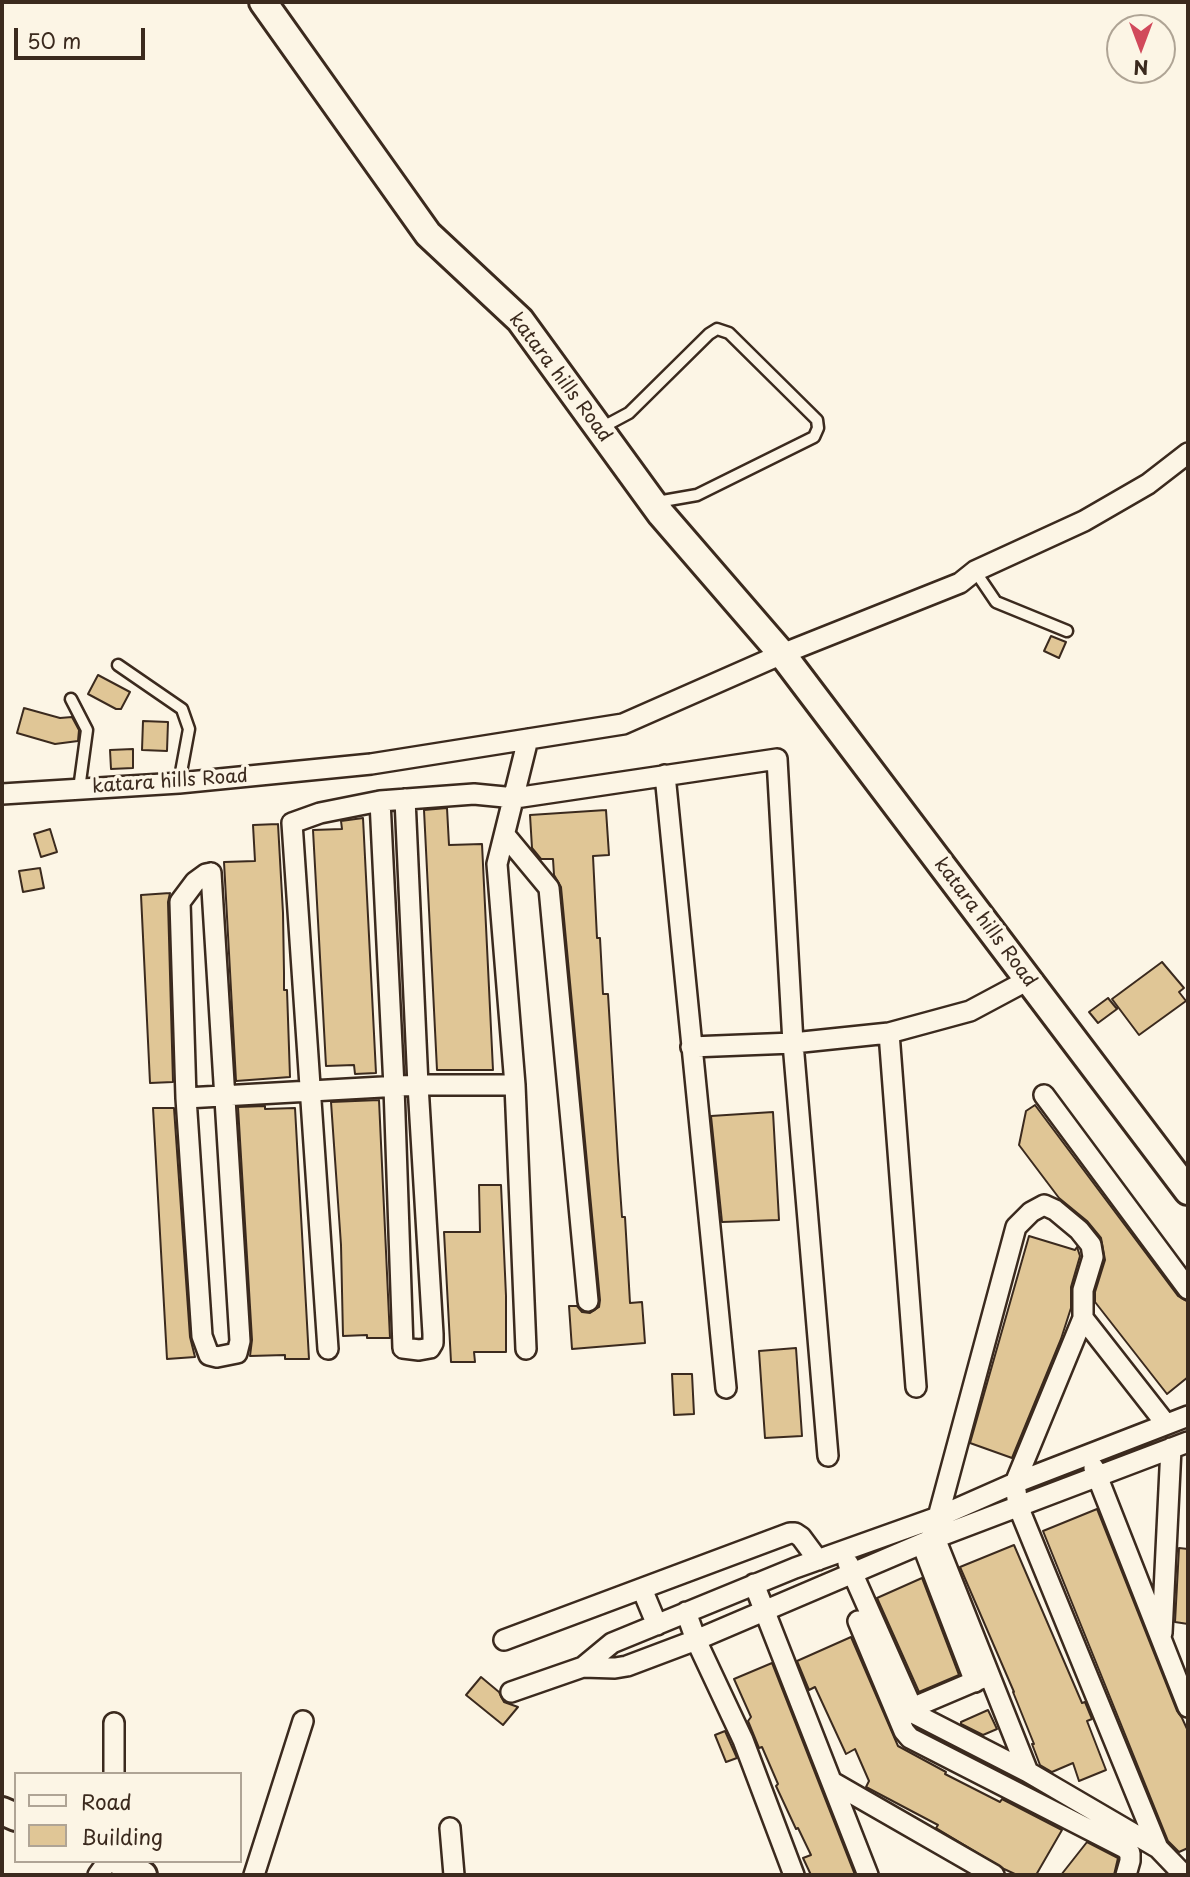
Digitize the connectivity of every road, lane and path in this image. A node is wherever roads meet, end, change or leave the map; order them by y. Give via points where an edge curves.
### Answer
1 (263, 2) edge
2 (599, 429) junction
3 (1188, 453) edge
4 (653, 503) junction
5 (975, 571) junction
6 (1068, 631) dead end
7 (782, 654) junction
8 (118, 664) dead end
9 (71, 699) dead end
10 (528, 739) junction
11 (665, 775) junction
12 (179, 783) junction
13 (79, 789) junction
14 (2, 794) edge
15 (515, 798) junction
16 (405, 799) junction
17 (380, 802) junction
18 (505, 835) junction
19 (1028, 980) junction
20 (889, 1033) junction
21 (793, 1043) junction
22 (691, 1047) junction
23 (515, 1085) junction
24 (418, 1086) junction
25 (394, 1087) junction
26 (310, 1092) junction
27 (1044, 1095) dead end
28 (225, 1096) junction
29 (186, 1098) junction
30 (1188, 1191) edge
31 (1188, 1289) edge
32 (588, 1301) dead end
33 (1083, 1318) junction
34 (328, 1349) dead end
35 (526, 1349) dead end
36 (916, 1387) dead end
37 (726, 1388) dead end
38 (1188, 1416) edge
39 (1166, 1424) junction
40 (1180, 1445) edge
41 (1088, 1454) junction
42 (828, 1456) dead end
43 (1097, 1478) junction
44 (1015, 1483) junction
45 (1018, 1506) junction
46 (931, 1530) junction
47 (843, 1550) junction
48 (818, 1560) junction
49 (846, 1575) junction
50 (754, 1584) junction
51 (642, 1588) junction
52 (766, 1610) junction
53 (686, 1612) junction
54 (657, 1625) junction
55 (504, 1640) dead end
56 (696, 1640) junction
57 (1162, 1640) junction
58 (583, 1667) junction
59 (982, 1679) junction
60 (511, 1692) dead end
61 (1188, 1707) edge
62 (912, 1708) junction
63 (303, 1721) dead end
64 (114, 1723) dead end
65 (114, 1772) edge
66 (1028, 1773) junction
67 (834, 1783) junction
68 (450, 1828) dead end
69 (1158, 1848) junction
70 (122, 1863) edge
71 (143, 1875) edge
72 (254, 1875) edge
73 (454, 1875) edge
74 (794, 1875) edge
75 (868, 1875) edge
76 (994, 1875) edge
77 (1126, 1875) edge
78 (1184, 1875) edge

1 - 2 main road, katara hills Road via 428,234 520,320
2 - 4 main road, katara hills Road
2 - 4 lane via 629,413 717,329 729,334 817,420 814,437 697,495
3 - 5 street, katara hills Road via 1148,484 1084,521
4 - 7 main road, katara hills Road
5 - 6 lane via 1001,606
5 - 7 street, katara hills Road via 960,583
7 - 10 street, katara hills Road via 623,724
7 - 19 main road, katara hills Road
8 - 12 lane via 182,709 189,729
9 - 13 lane via 87,730
10 - 12 street, katara hills Road via 371,764
10 - 15 street
11 - 15 street
11 - 21 street via 778,759
11 - 22 street
12 - 13 street, katara hills Road
13 - 14 street, katara hills Road
15 - 16 street via 474,794
15 - 18 street
16 - 17 street
16 - 24 street
17 - 25 street
17 - 26 street via 292,823
18 - 23 street via 498,864
18 - 32 street via 549,888
19 - 20 street via 970,1011
19 - 30 main road, katara hills Road
20 - 21 street
20 - 36 street
21 - 22 street
21 - 42 street
22 - 37 street
23 - 24 street
23 - 35 street
24 - 25 street
24 - 25 street via 433,1334 430,1348 419,1350 402,1348
25 - 26 street
26 - 28 street
26 - 34 street
27 - 31 street
28 - 29 street
28 - 29 street via 211,873 195,881 180,902
28 - 29 street via 240,1341 237,1353 217,1357 209,1355 202,1336
33 - 39 street
33 - 44 street
33 - 46 street via 1091,1245 1079,1230 1044,1205 1016,1227
38 - 39 street
39 - 41 street
40 - 43 street
40 - 57 street
41 - 43 street
41 - 44 street
43 - 45 street
43 - 57 street
44 - 45 street
44 - 46 street
45 - 46 street
45 - 69 street
46 - 47 street
46 - 49 street
46 - 59 street
47 - 48 street
47 - 49 street
48 - 50 street
48 - 51 street via 801,1538 790,1533
49 - 52 street
49 - 62 street
49 - 77 street via 910,1738 1125,1848 1130,1853
50 - 52 street
50 - 53 street
51 - 54 street
51 - 55 street
52 - 56 street
52 - 67 street
53 - 54 street
53 - 56 street
54 - 58 street via 612,1643
56 - 58 street via 627,1666
56 - 74 street via 743,1740
57 - 61 street
58 - 60 street
59 - 62 street
59 - 66 street
62 - 66 street via 915,1714
63 - 72 street
64 - 65 street
66 - 69 street
67 - 75 street
67 - 76 street
68 - 73 street
69 - 78 street
70 - 71 main road

